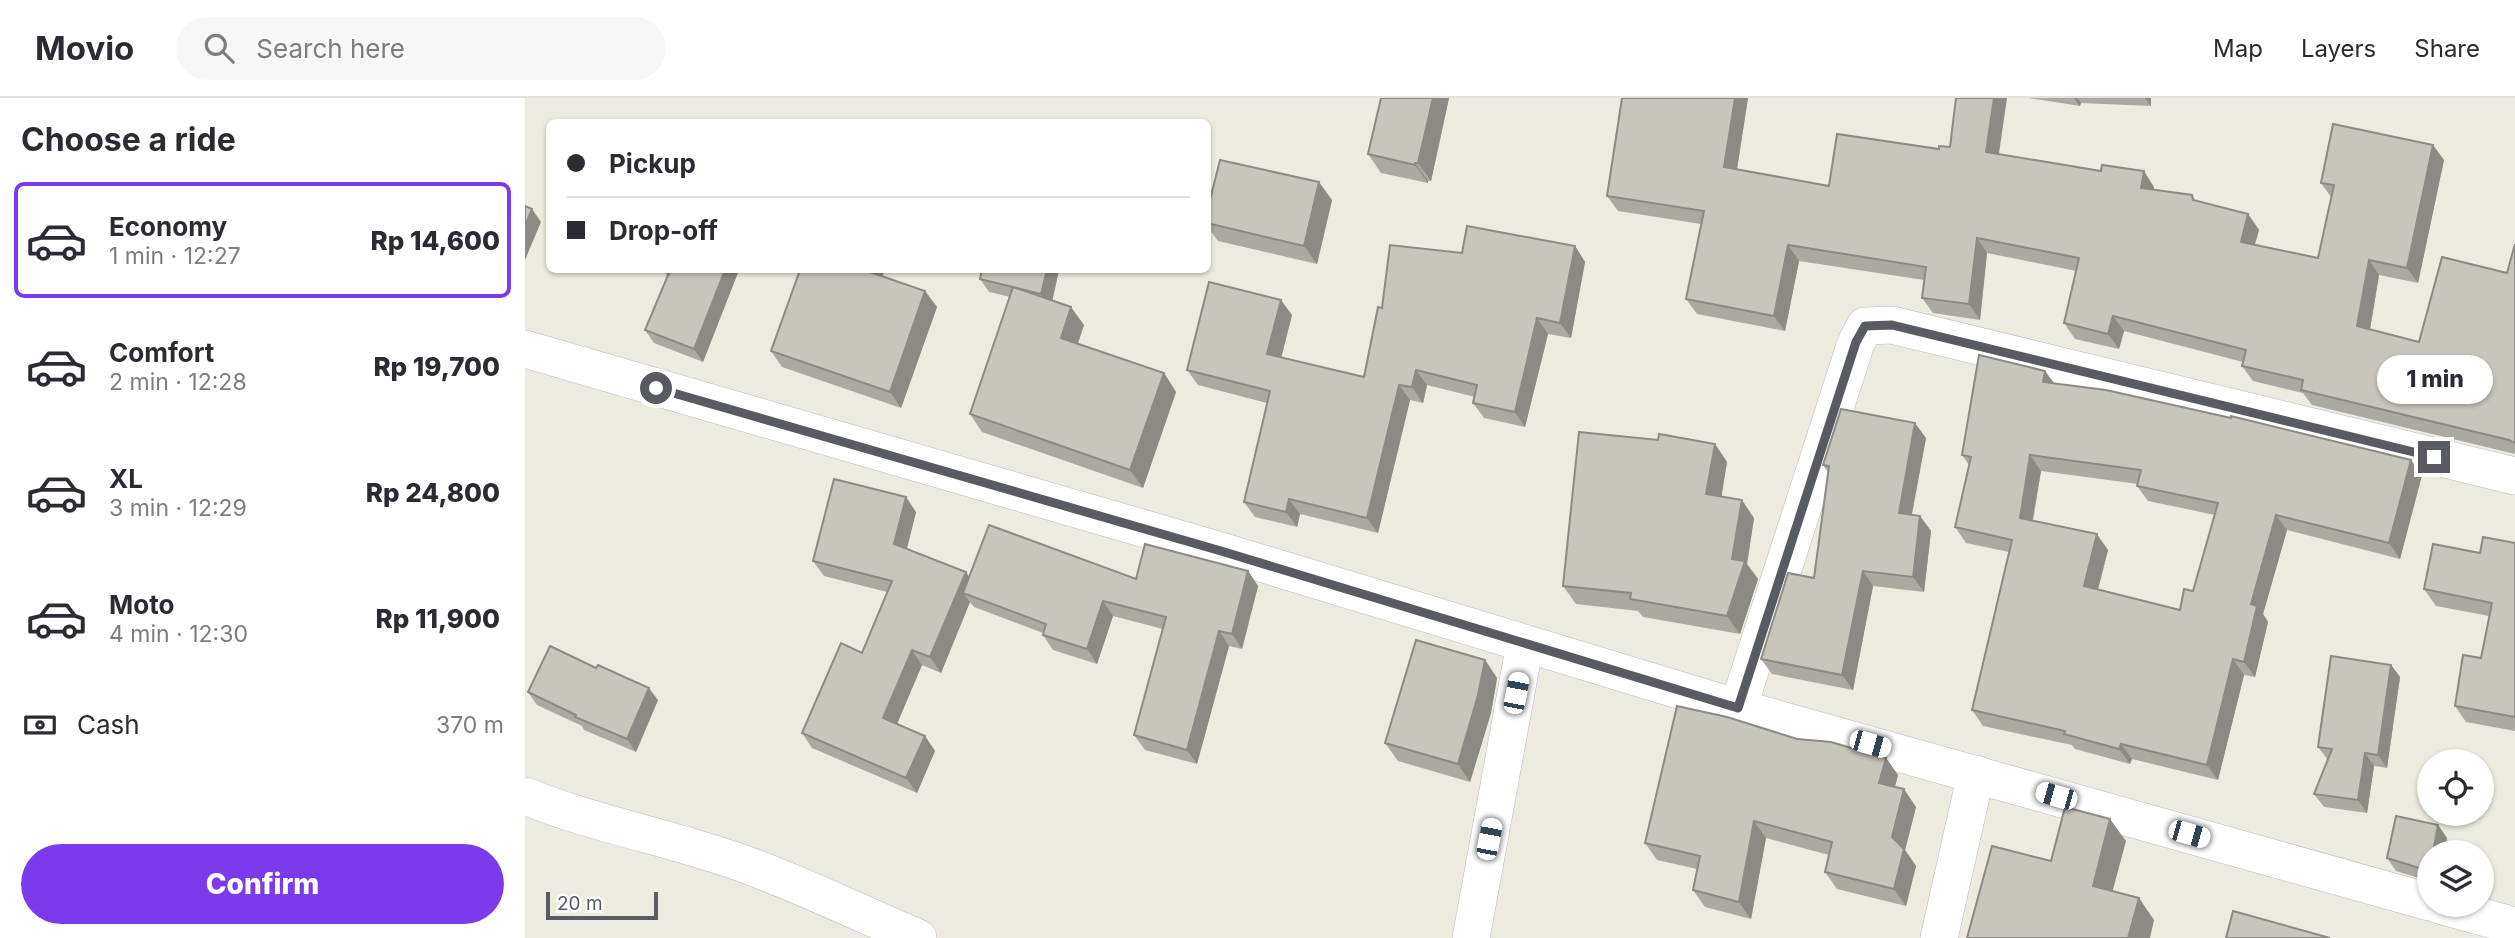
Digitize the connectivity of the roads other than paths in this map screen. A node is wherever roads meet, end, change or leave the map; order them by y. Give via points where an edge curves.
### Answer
1 (525, 349) edge
2 (2515, 476) edge
3 (1525, 644) junction
4 (1738, 708) junction
5 (1976, 774) junction
6 (525, 796) edge
7 (2417, 899) edge
8 (2482, 917) edge
9 (2515, 926) edge
10 (918, 938) edge
11 (1471, 938) edge
12 (1938, 938) edge

1 - 3 street
2 - 4 street via 1892,325 1865,326
3 - 4 street
3 - 11 street
4 - 5 street
5 - 7 street
5 - 12 street
6 - 10 street via 755,868
8 - 9 street

